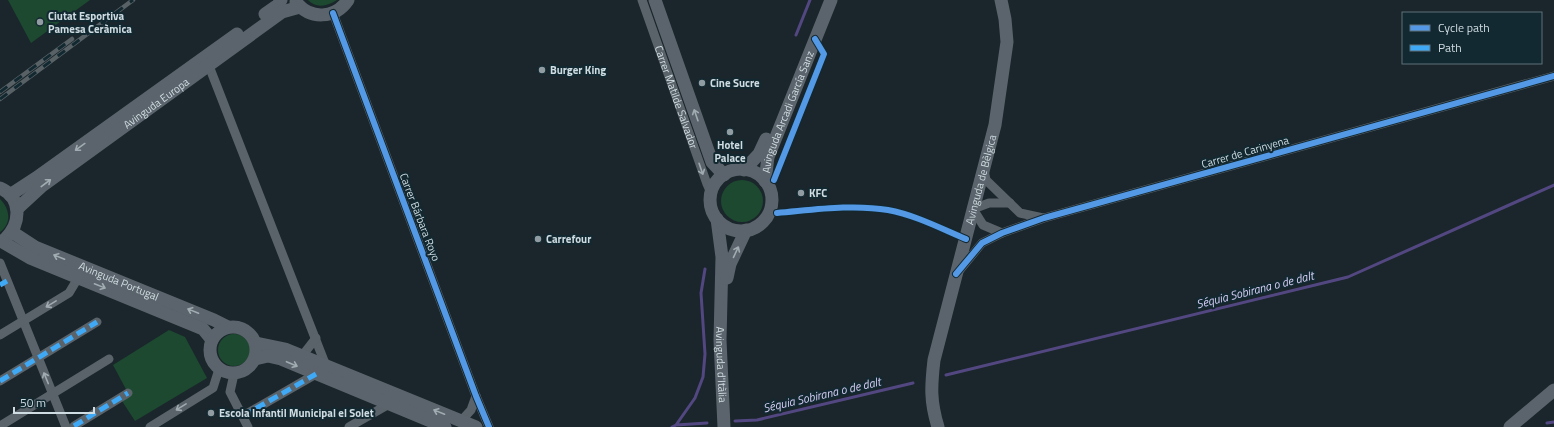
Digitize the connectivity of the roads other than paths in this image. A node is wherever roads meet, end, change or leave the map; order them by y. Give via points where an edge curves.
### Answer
1 (281, 0) edge
2 (348, 0) edge
3 (642, 0) edge
4 (656, 0) edge
5 (822, 0) edge
6 (831, 0) edge
7 (1001, 0) edge
8 (298, 4) edge
9 (333, 13) junction
10 (209, 66) junction
11 (1554, 76) edge
12 (744, 170) junction
13 (984, 170) junction
14 (724, 175) junction
15 (765, 181) junction
16 (5, 192) edge
17 (711, 193) junction
18 (1010, 203) junction
19 (17, 209) junction
20 (973, 209) junction
21 (1044, 218) junction
22 (717, 219) junction
23 (746, 230) junction
24 (12, 232) junction
25 (1002, 233) junction
26 (1, 241) edge
27 (0, 264) edge
28 (956, 274) junction
29 (78, 278) junction
30 (3, 283) edge
31 (721, 301) junction
32 (23, 321) junction
33 (98, 322) dead end
34 (228, 327) junction
35 (0, 335) edge
36 (316, 338) junction
37 (212, 340) junction
38 (256, 343) junction
39 (302, 356) junction
40 (38, 358) junction
41 (109, 359) dead end
42 (255, 359) junction
43 (220, 369) junction
44 (321, 370) junction
45 (234, 374) junction
46 (0, 381) edge
47 (213, 388) junction
48 (1554, 390) edge
49 (230, 392) junction
50 (128, 393) dead end
51 (52, 394) junction
52 (476, 396) junction
53 (389, 404) junction
54 (242, 416) junction
55 (461, 421) junction
56 (0, 426) edge
57 (70, 427) edge
58 (150, 427) edge
59 (248, 427) edge
60 (349, 427) edge
61 (446, 427) edge
62 (476, 427) edge
63 (489, 427) edge
64 (724, 427) edge
65 (938, 427) edge
66 (1510, 427) edge

1 -> 16 main road, Avinguda Europa via 49,169
2 - 9 main road
3 -> 17 street, Carrer Matilde Salvador
14 -> 4 main road, Carrer Matilde Salvador via 712,162
5 - 12 main road, Avinguda Arcadi García Sanz via 759,154
6 - 15 main road, Avinguda Arcadi García Sanz via 768,157
7 - 13 main road, Avinguda de Bèlgica via 1007,42 995,124
8 - 9 main road via 316,15
8 - 10 main road, Avinguda Europa via 282,12
9 - 52 street, Carrer Bárbara Royo
19 -> 10 main road, Avinguda Europa via 42,186
10 - 36 street
11 - 21 street, Carrer de Carinyena
12 - 14 main road via 733,170
12 - 15 main road via 755,173
13 - 18 street, Carrer de Carinyena via 986,180
13 - 20 main road, Avinguda de Bèlgica
14 - 17 main road
15 - 23 main road via 772,198 770,211 758,226
16 - 19 main road via 15,201
17 - 22 main road via 710,203
18 - 20 street via 989,204
18 - 21 street, Carrer de Carinyena via 1020,213
19 - 24 main road via 17,221
20 - 25 street via 983,225
20 - 28 main road, Avinguda de Bèlgica
21 - 25 street, Carrer de Carinyena
22 - 23 main road via 730,229
22 - 31 main road, Avinguda d'Itàlia via 722,258
31 -> 23 main road, Avinguda d'Itàlia via 730,264
24 - 26 main road
34 -> 24 main road, Avinguda Portugal via 35,247
25 - 28 street, Carrer de Carinyena via 982,243
26 - 29 main road, Avinguda Portugal via 30,258
27 - 30 street
28 - 65 main road, Avinguda de Bèlgica via 934,360 931,386 933,410
29 -> 32 street via 69,293
29 -> 37 main road, Avinguda Portugal via 203,329
30 - 32 street
31 - 64 main road, Avinguda d'Itàlia
32 - 35 street
32 - 40 street
33 - 40 street
34 - 37 main road via 216,334
34 - 38 main road via 248,332
36 - 39 street
36 - 44 street
37 - 43 main road via 211,359
38 - 39 main road via 285,349
38 - 42 main road
39 - 44 main road
40 - 46 street
51 -> 40 street
41 - 51 street
42 -> 44 main road via 268,356
42 - 45 main road via 247,370
43 - 45 main road
43 - 47 street
44 - 53 main road
44 - 54 street
55 -> 44 main road
45 - 49 street
47 - 49 street
47 -> 58 street
48 - 66 main road
49 - 54 street
50 - 57 street
51 - 56 street
51 - 57 street
52 - 55 street via 471,410
52 - 63 street, Carrer Bárbara Royo
53 - 60 street
53 - 61 main road
54 - 59 street
55 - 62 main road

